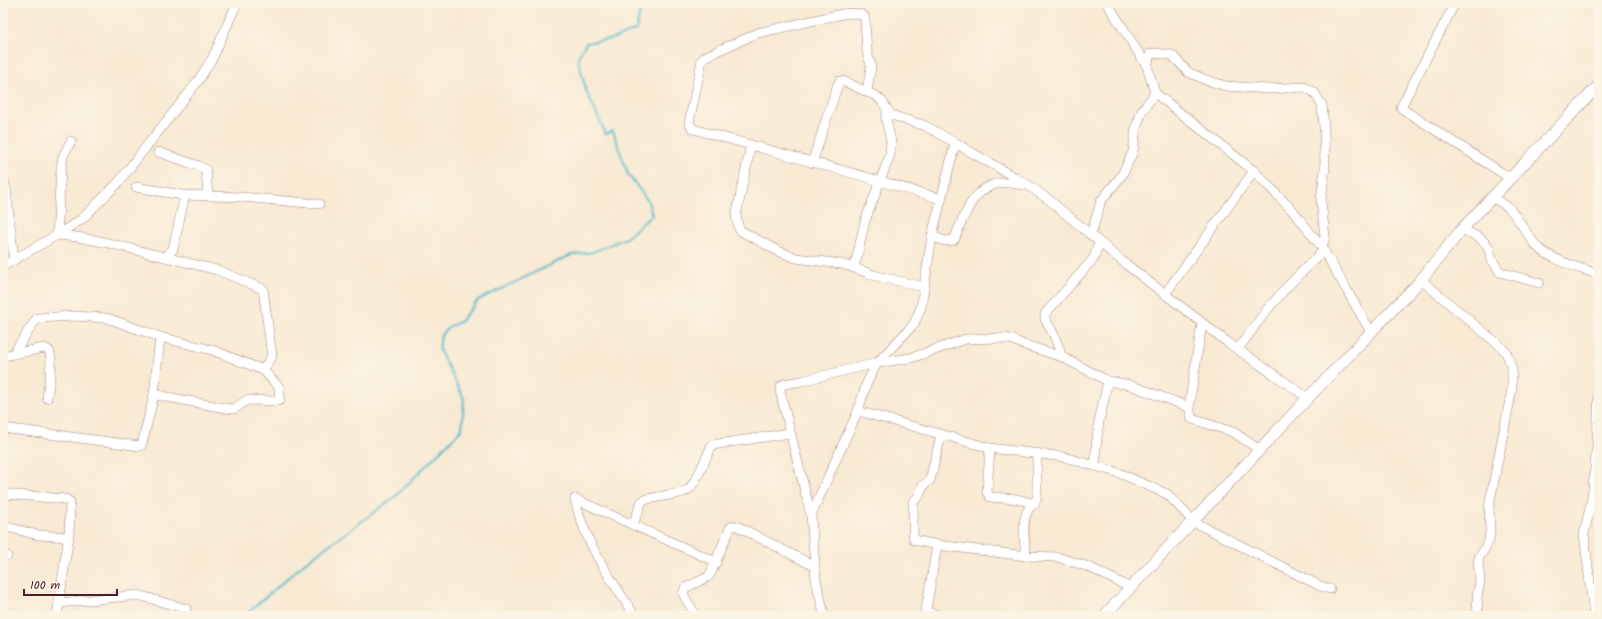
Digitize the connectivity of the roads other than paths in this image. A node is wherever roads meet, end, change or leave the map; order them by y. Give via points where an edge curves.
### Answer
1 (237, 3) edge
2 (1108, 3) edge
3 (1455, 3) edge
4 (1147, 66) junction
5 (1599, 85) edge
6 (867, 92) junction
7 (1155, 93) junction
8 (887, 111) junction
9 (71, 141) dead end
10 (955, 144) junction
11 (751, 145) junction
12 (158, 152) dead end
13 (812, 163) junction
14 (1254, 171) junction
15 (3, 178) edge
16 (1510, 178) junction
17 (880, 180) junction
18 (1028, 186) junction
19 (136, 187) dead end
20 (185, 195) junction
21 (208, 196) junction
22 (1492, 197) junction
23 (941, 198) junction
24 (319, 204) dead end
25 (1462, 229) junction
26 (57, 235) junction
27 (1091, 235) junction
28 (932, 236) junction
29 (1099, 242) junction
30 (1323, 248) junction
31 (1110, 251) junction
32 (166, 258) junction
33 (1094, 258) junction
34 (14, 260) junction
35 (3, 266) edge
36 (852, 267) junction
37 (1599, 275) edge
38 (1421, 280) junction
39 (1539, 283) dead end
40 (923, 287) junction
41 (1165, 294) junction
42 (1202, 323) junction
43 (1371, 332) junction
44 (160, 337) junction
45 (1238, 349) junction
46 (13, 354) junction
47 (3, 356) edge
48 (1062, 357) junction
49 (877, 363) junction
50 (263, 370) junction
51 (1108, 381) junction
52 (1599, 390) edge
53 (154, 395) junction
54 (47, 398) dead end
55 (1308, 398) junction
56 (1189, 407) junction
57 (858, 412) junction
58 (3, 428) edge
59 (1598, 432) edge
60 (790, 433) junction
61 (941, 435) junction
62 (1598, 446) edge
63 (990, 448) junction
64 (1260, 450) junction
65 (1037, 454) junction
66 (1095, 466) junction
67 (3, 494) edge
68 (1035, 504) junction
69 (811, 515) junction
70 (1194, 522) junction
71 (3, 526) edge
72 (633, 526) junction
73 (68, 537) junction
74 (937, 545) junction
75 (1026, 556) junction
76 (716, 562) junction
77 (814, 566) junction
78 (1131, 588) junction
79 (1330, 589) dead end
80 (59, 602) junction
81 (186, 609) dead end
82 (926, 614) edge
83 (57, 616) edge
84 (635, 616) edge
85 (696, 616) edge
86 (826, 616) edge
87 (942, 616) edge
88 (1104, 616) edge
89 (1478, 616) edge
90 (1594, 616) edge

1 - 26 street via 216,51 198,81 117,184 82,219
2 - 4 street
3 - 16 street via 1401,107
4 - 7 street
4 - 30 street via 1150,54 1172,55 1188,72 1226,86 1268,89 1304,87 1314,92 1322,105 1324,127 1325,168 1321,201 1325,237
5 - 16 main road
6 - 8 street via 881,100
6 - 11 street via 871,66 867,52 865,20 860,14 833,16 758,33 706,56 702,60 690,126
6 - 13 street via 840,81
7 - 14 street
7 - 27 street via 1142,111 1136,128 1133,152 1122,174 1101,201
8 - 10 street via 891,115 926,126
8 - 17 street via 890,155
9 - 26 street via 63,156 61,169
10 - 18 street
10 - 23 street
11 - 13 street
11 - 36 street via 736,216 739,229 796,258
12 - 21 street via 206,170
13 - 17 street
14 - 30 street via 1294,212
14 - 41 street
15 - 34 street
16 - 22 main road
17 - 23 street
17 - 36 street via 865,220 856,261
18 - 27 street
18 - 28 street via 1000,183 986,187 970,203 954,240 945,241
19 - 20 street
20 - 21 street
20 - 32 street via 173,249
21 - 24 street
22 - 25 main road
22 - 37 street via 1511,211 1541,250 1557,260
23 - 28 street
25 - 38 main road
25 - 39 street via 1480,238 1488,246 1492,260 1500,272
26 - 32 street via 77,237
26 - 34 street
27 - 29 street
28 - 40 street
29 - 31 street
29 - 33 street
30 - 43 street
30 - 45 street via 1266,311
31 - 33 street
31 - 41 street
32 - 50 street via 217,270 263,289 272,356
33 - 48 street via 1045,314
34 - 35 street
36 - 40 street via 873,275
38 - 43 main road
38 - 89 street via 1499,345 1506,352 1512,369 1512,389 1489,506 1489,541 1478,563
40 - 49 street via 921,307 914,324
41 - 42 street
42 - 45 street
42 - 56 street
43 - 55 main road
44 - 46 street via 107,318 37,318
44 - 50 street via 212,350
44 - 53 street
45 - 55 street
46 - 47 street
46 - 54 street via 44,348 48,350 51,362
48 - 49 street via 1011,339 984,338 966,339 911,358
48 - 51 street
49 - 57 street
49 - 60 street via 781,386
50 - 53 street via 279,387 280,400 247,400 230,409
51 - 56 street via 1130,385
51 - 66 street via 1099,421
52 - 59 street
53 - 58 street via 140,446
55 - 64 main road
56 - 64 street via 1192,419 1233,432
57 - 61 street
57 - 69 street
59 - 62 street
60 - 69 street
60 - 72 street via 712,446 687,491 642,501
61 - 63 street
61 - 74 street via 930,480 913,502 912,537 917,542
62 - 90 street via 1592,499 1584,534
63 - 65 street
63 - 68 street via 987,492 990,497 1017,498
64 - 70 main road
65 - 66 street via 1064,456
65 - 68 street
66 - 70 street via 1161,490
67 - 73 street via 68,500
68 - 75 street via 1028,509 1025,517
69 - 77 street
70 - 78 main road
70 - 79 street
71 - 73 street via 38,535
72 - 76 street
72 - 84 street via 575,499 588,537
73 - 80 street
74 - 75 street
74 - 82 street
75 - 78 street via 1069,560
76 - 77 street via 730,528 737,526
76 - 85 street via 708,577 683,591
77 - 86 street
78 - 88 main road
80 - 81 street via 138,595
80 - 83 street
82 - 87 street

